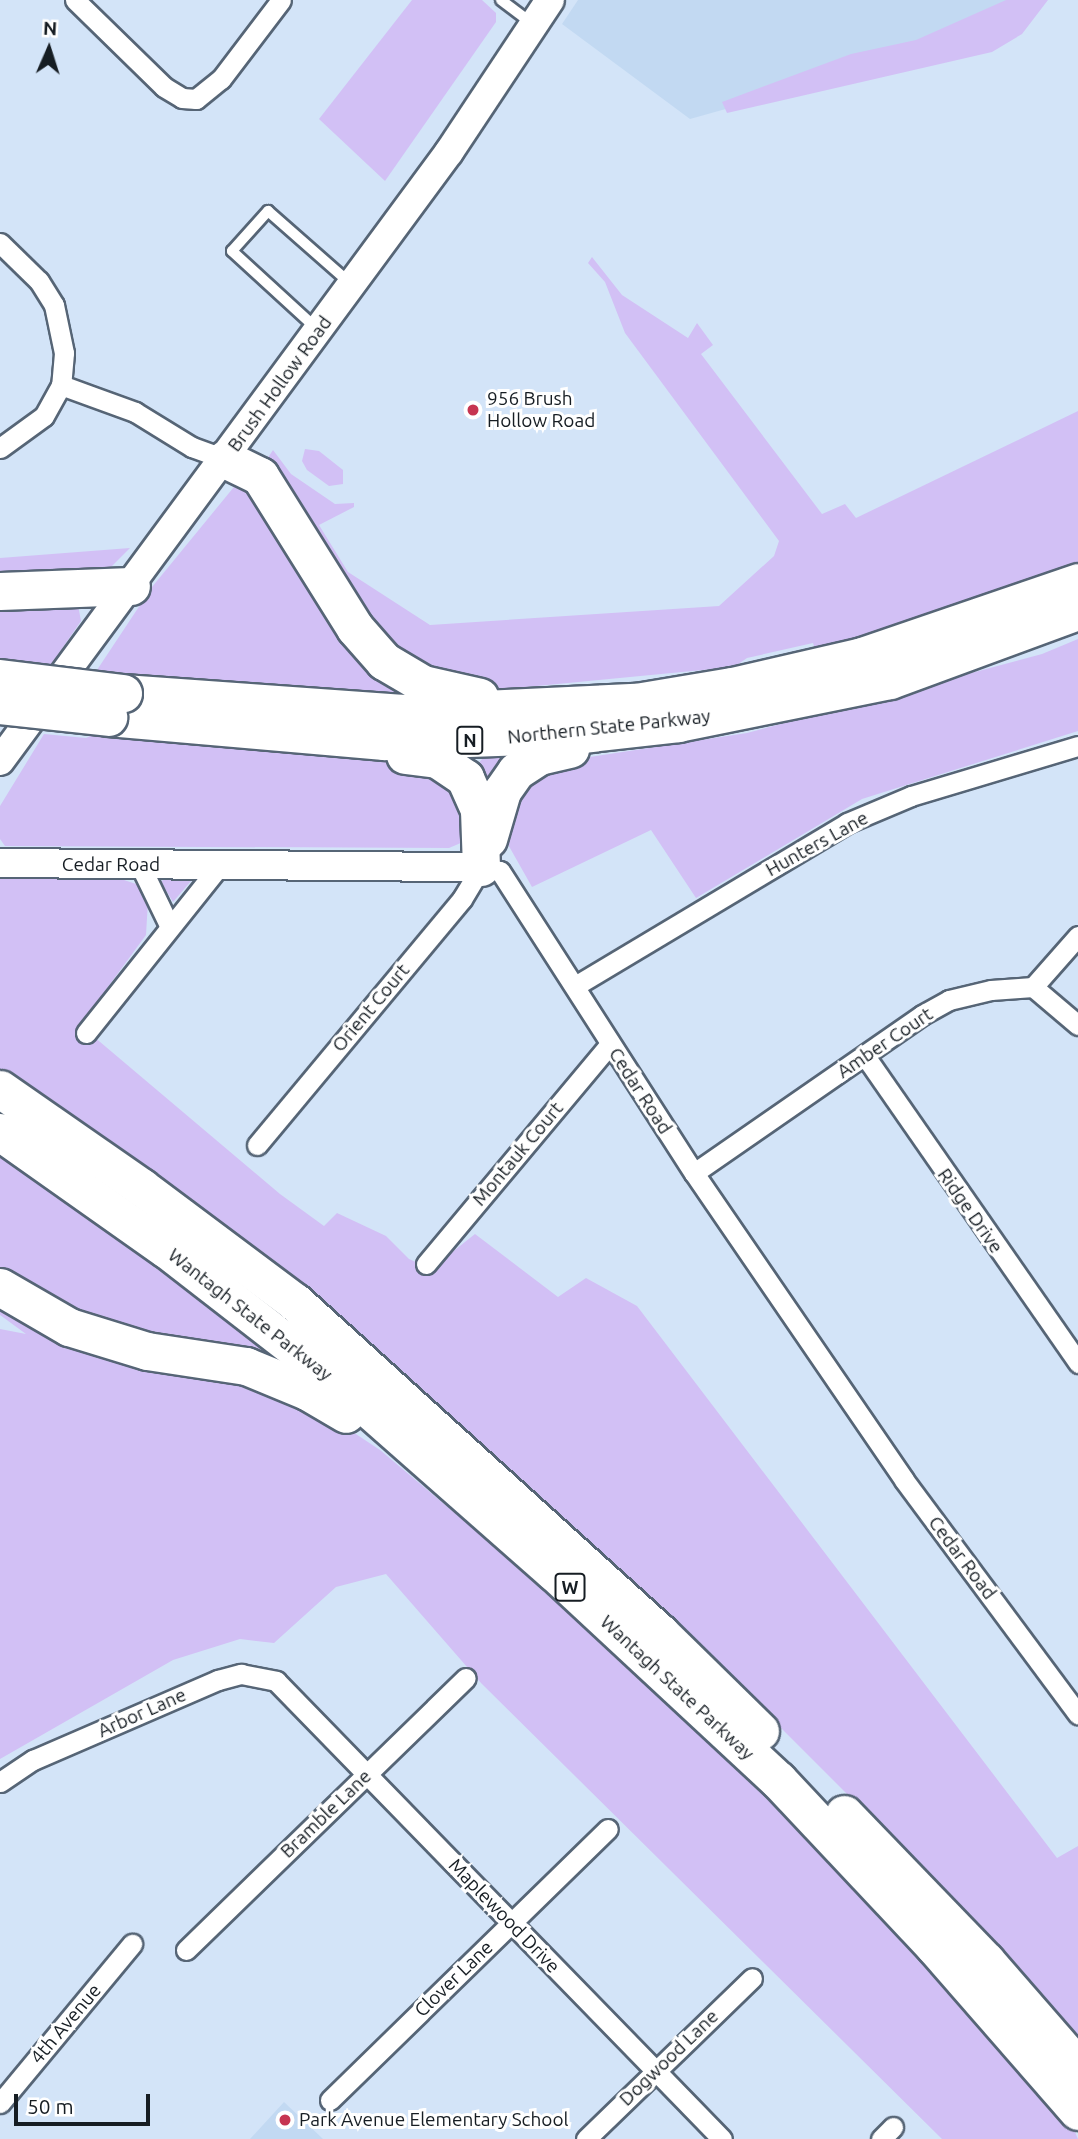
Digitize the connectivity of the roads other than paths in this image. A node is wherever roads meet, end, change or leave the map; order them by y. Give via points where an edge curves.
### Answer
1 (75, 0) edge
2 (281, 0) edge
3 (501, 0) edge
4 (550, 0) edge
5 (534, 24) junction
6 (0, 243) edge
7 (353, 285) junction
8 (318, 330) junction
9 (61, 385) junction
10 (0, 448) edge
11 (225, 459) junction
12 (1078, 582) edge
13 (131, 586) junction
14 (0, 591) edge
15 (1078, 611) edge
16 (0, 678) edge
17 (0, 705) edge
18 (115, 705) junction
19 (591, 706) junction
20 (678, 723) junction
21 (261, 733) junction
22 (1078, 746) edge
23 (0, 761) edge
24 (3, 862) edge
25 (140, 865) junction
26 (220, 865) junction
27 (481, 867) junction
28 (169, 925) junction
29 (1078, 936) edge
30 (575, 986) junction
31 (1033, 987) junction
32 (1078, 1025) edge
33 (86, 1033) dead end
34 (610, 1044) junction
35 (865, 1056) junction
36 (0, 1088) edge
37 (0, 1132) edge
38 (257, 1145) dead end
39 (694, 1173) junction
40 (426, 1264) dead end
41 (0, 1287) edge
42 (1078, 1363) edge
43 (554, 1572) junction
44 (466, 1678) dead end
45 (288, 1693) joint
46 (1078, 1714) edge
47 (366, 1774) junction
48 (0, 1782) edge
49 (608, 1829) dead end
50 (511, 1923) junction
51 (132, 1944) dead end
52 (186, 1950) dead end
53 (752, 1978) dead end
54 (1078, 2067) edge
55 (656, 2071) junction
56 (330, 2100) dead end
57 (0, 2103) edge
58 (1078, 2110) edge
59 (586, 2139) edge
60 (722, 2139) edge

1 - 2 street via 164,87 181,98 196,99 221,79
3 - 5 lane
4 - 5 main road, Brush Hollow Road
5 - 7 main road, Brush Hollow Road
6 - 9 street via 39,281 54,305 64,353
7 - 8 main road, Brush Hollow Road
7 - 8 lane via 268,211 232,251
8 - 11 main road, Brush Hollow Road
9 - 10 street via 44,416
9 - 11 street via 135,412 192,447
11 - 13 main road, Brush Hollow Road
11 - 19 highway via 260,476 355,628 396,670 461,695
12 - 19 highway, Northern State Parkway / N via 862,656 732,686
13 - 14 highway
13 - 23 main road, Brush Hollow Road
15 - 20 highway, Northern State Parkway / N via 890,680
16 - 18 highway, Northern State Parkway / N, bridge
17 - 18 highway, Northern State Parkway / N, bridge
18 - 19 highway, Northern State Parkway / N via 399,713
18 - 21 highway, Northern State Parkway / N
20 - 21 highway, Northern State Parkway / N via 485,740 384,741
20 - 27 highway via 526,762 502,791
21 - 27 highway via 447,763 465,778 477,799
22 - 30 street, Hunters Lane via 911,796 847,823
24 - 25 main road, Cedar Road
25 - 26 main road, Cedar Road
25 - 28 street
26 - 27 main road, Cedar Road
26 - 28 street
27 - 30 street, Cedar Road via 509,878
27 - 38 street, Orient Court via 462,899
28 - 33 street
29 - 31 street
30 - 34 street, Cedar Road
31 - 32 street
31 - 35 street, Amber Court via 990,990 949,1000
34 - 39 street, Cedar Road
34 - 40 street, Montauk Court
35 - 39 street, Amber Court
35 - 42 street, Ridge Drive
36 - 54 highway, Wantagh State Parkway / W via 295,1302 650,1624 919,1891
37 - 43 highway, Wantagh State Parkway / W via 166,1249 336,1381
39 - 46 street, Cedar Road via 904,1479
41 - 43 highway via 69,1327 101,1339 246,1366 307,1391 342,1411
43 - 58 highway, Wantagh State Parkway / W via 778,1780 934,1946
44 - 47 street, Bramble Lane
45 - 47 street, Maplewood Drive
45 - 48 street, Arbor Lane via 275,1681 241,1674 218,1680 33,1760
47 - 50 street, Maplewood Drive
47 - 52 street, Bramble Lane
49 - 50 street, Clover Lane
50 - 55 street, Maplewood Drive
50 - 56 street, Clover Lane
51 - 57 street, 4th Avenue
53 - 55 street, Dogwood Lane
55 - 59 street, Dogwood Lane
55 - 60 street, Maplewood Drive

